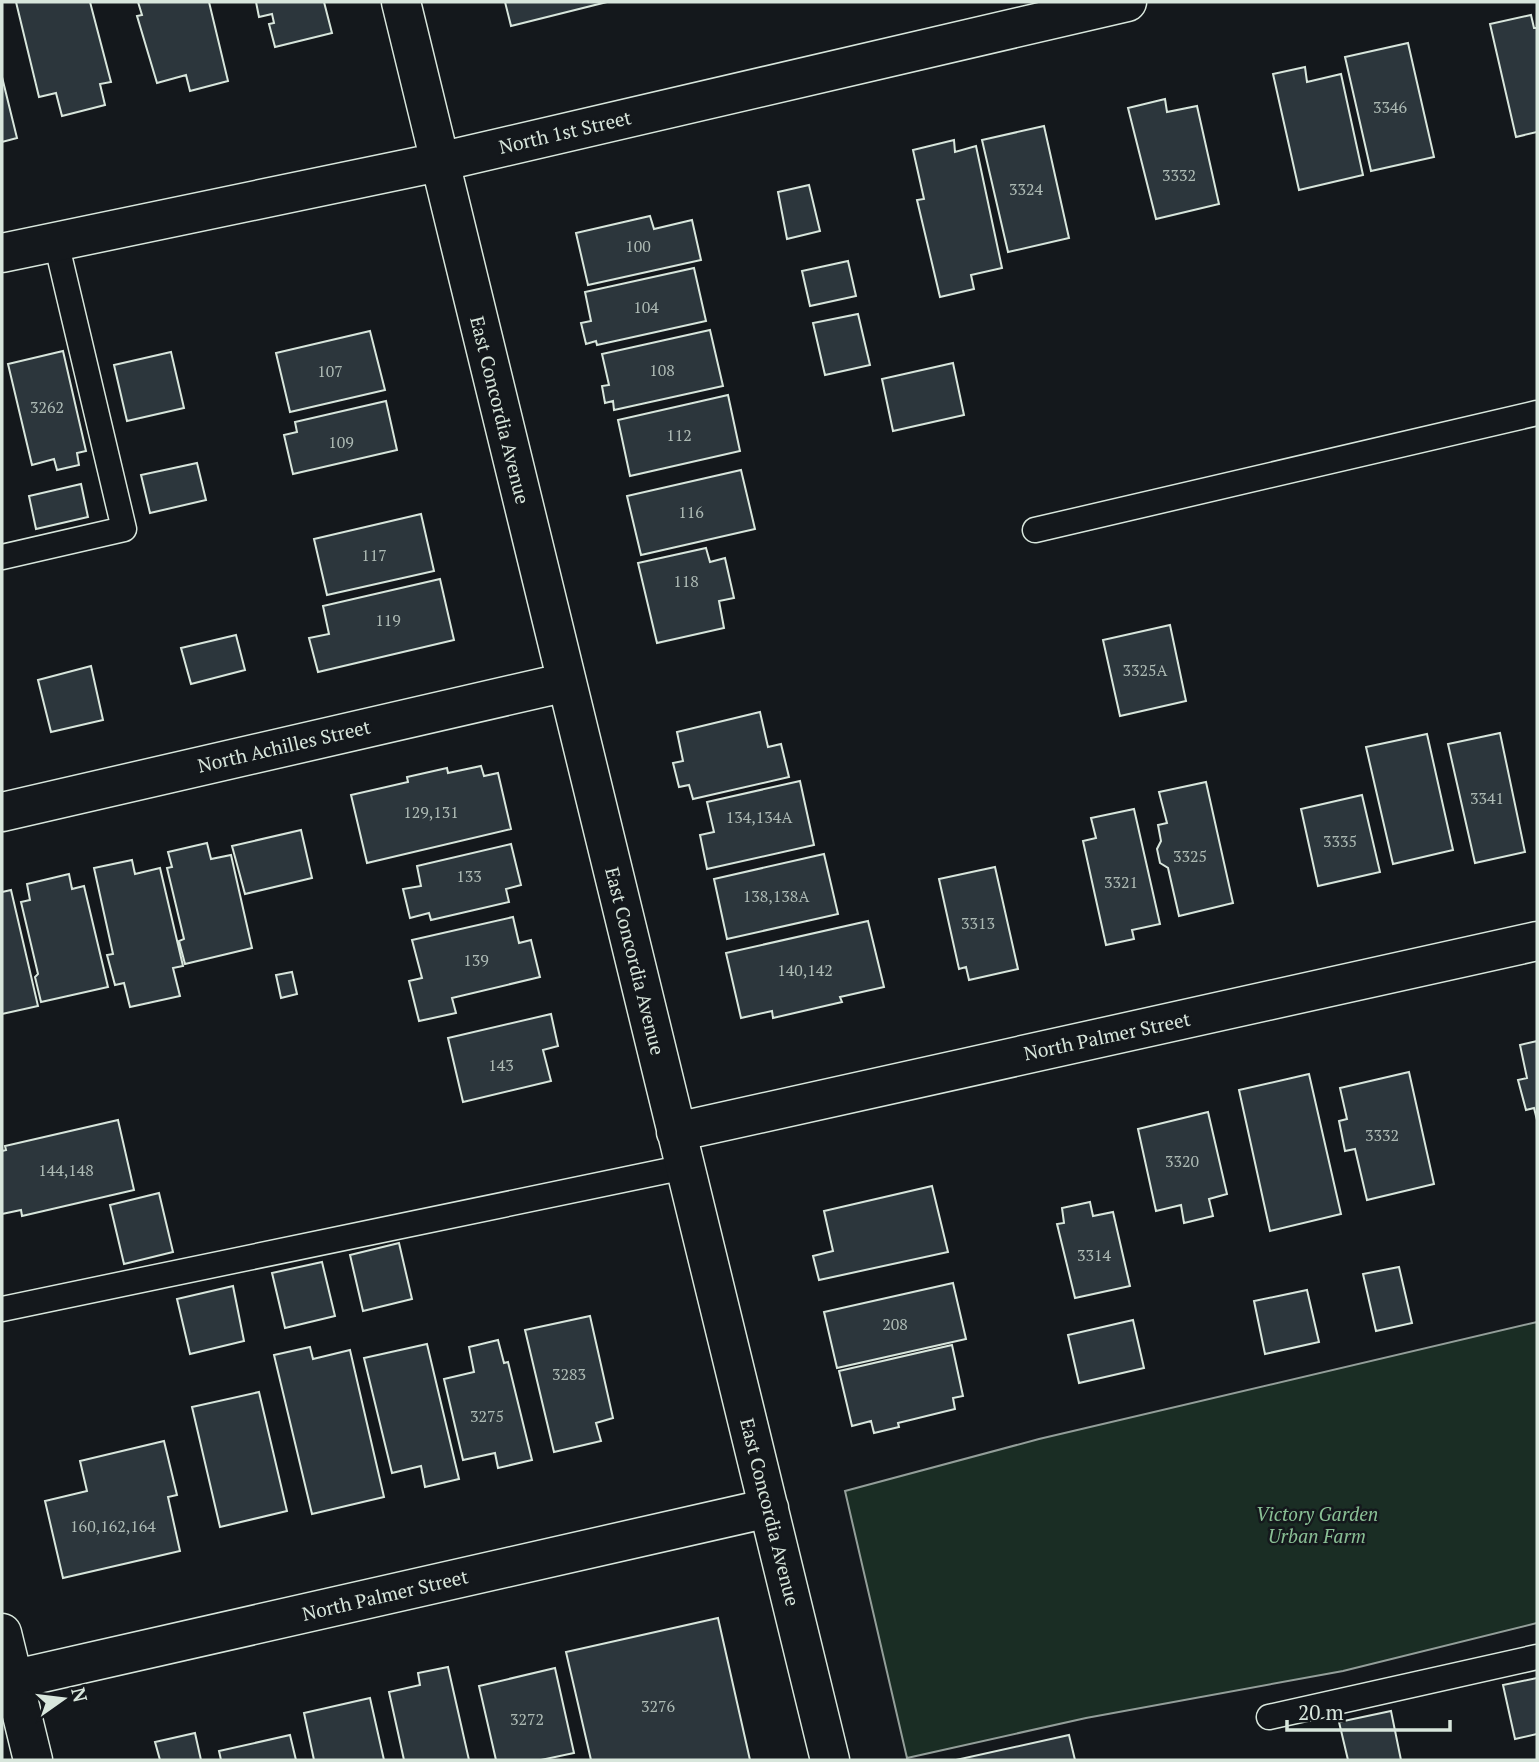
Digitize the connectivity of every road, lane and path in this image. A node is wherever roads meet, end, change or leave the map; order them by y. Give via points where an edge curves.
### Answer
1 (401, 2) edge
2 (1127, 2) edge
3 (439, 162) junction
4 (56, 242) junction
5 (2, 253) edge
6 (1537, 413) edge
7 (1035, 530) dead end
8 (2, 557) edge
9 (566, 682) junction
10 (2, 812) edge
11 (1537, 941) edge
12 (680, 1149) junction
13 (2, 1309) edge
14 (769, 1508) junction
15 (2, 1633) edge
16 (1537, 1657) edge
17 (7, 1680) edge
18 (1269, 1717) dead end
19 (33, 1760) edge
20 (831, 1760) edge

1 - 3 street, East Concordia Avenue
2 - 3 street, North 1st Street
3 - 4 street, North 1st Street
3 - 9 street, East Concordia Avenue
4 - 5 street, North 1st Street
4 - 8 lane via 124,529
6 - 7 lane
9 - 10 street, North Achilles Street
9 - 12 street, East Concordia Avenue
11 - 12 street, North Palmer Street
12 - 13 lane
12 - 14 street, East Concordia Avenue
14 - 17 street, North Palmer Street
14 - 20 street, East Concordia Avenue
15 - 17 street
16 - 18 lane
17 - 19 street

